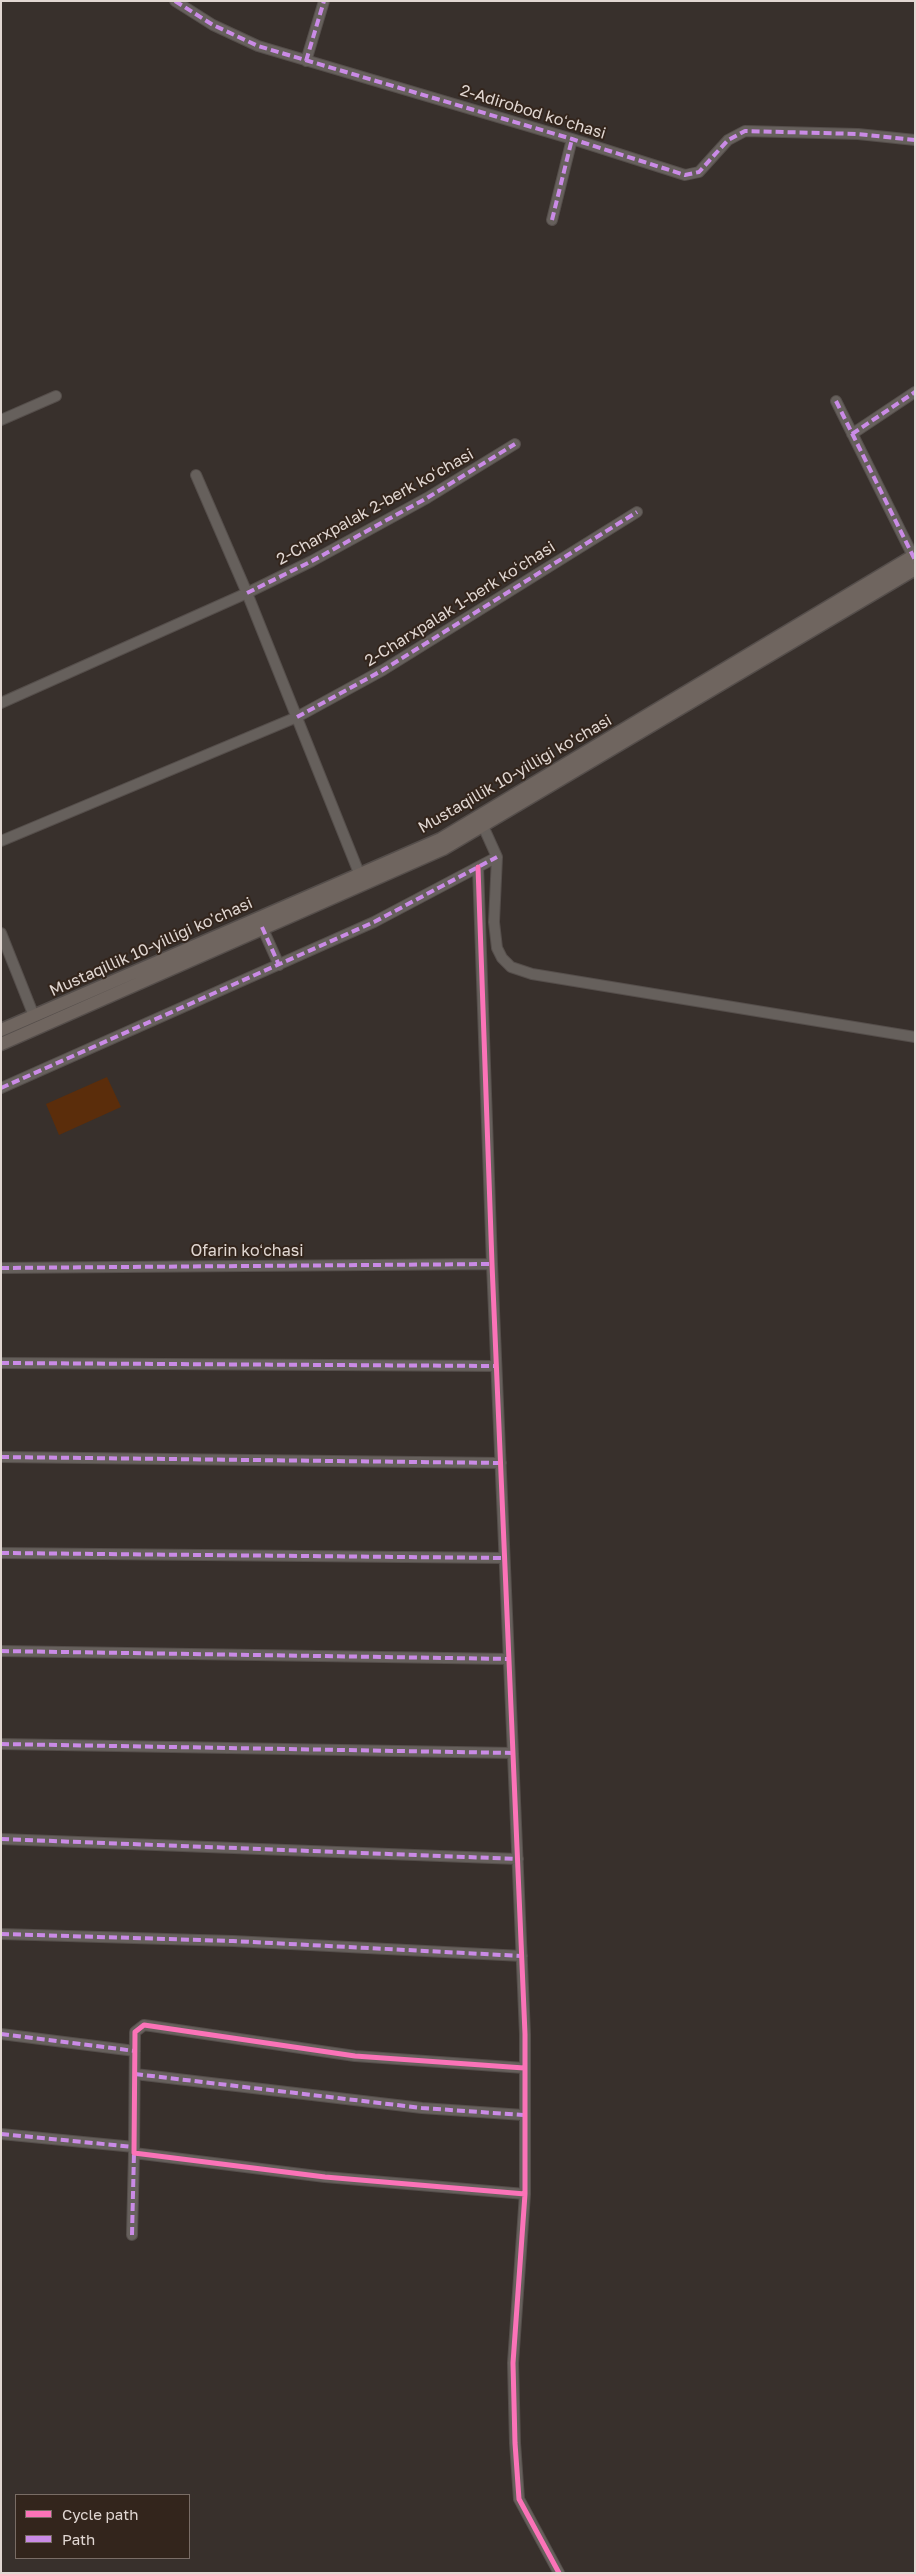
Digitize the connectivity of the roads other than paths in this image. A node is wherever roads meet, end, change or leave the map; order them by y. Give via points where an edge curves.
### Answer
1 (175, 1) edge
2 (324, 1) edge
3 (306, 61) junction
4 (572, 139) junction
5 (915, 140) edge
6 (552, 220) dead end
7 (915, 392) edge
8 (56, 396) dead end
9 (836, 401) dead end
10 (1, 420) edge
11 (852, 434) junction
12 (515, 444) dead end
13 (196, 475) dead end
14 (637, 512) dead end
15 (914, 560) edge
16 (247, 593) junction
17 (1, 703) edge
18 (297, 717) junction
19 (483, 826) junction
20 (1, 841) edge
21 (497, 857) junction
22 (478, 867) junction
23 (359, 873) junction
24 (265, 932) junction
25 (1, 933) edge
26 (279, 965) junction
27 (34, 1016) junction
28 (1, 1030) edge
29 (915, 1037) edge
30 (1, 1044) edge
31 (1, 1088) edge
32 (492, 1264) junction
33 (1, 1268) edge
34 (1, 1363) edge
35 (496, 1366) junction
36 (1, 1457) edge
37 (501, 1463) junction
38 (1, 1553) edge
39 (504, 1558) junction
40 (1, 1650) edge
41 (509, 1659) junction
42 (1, 1744) edge
43 (513, 1753) junction
44 (1, 1839) edge
45 (518, 1859) junction
46 (1, 1934) edge
47 (522, 1956) junction
48 (1, 2034) edge
49 (135, 2050) junction
50 (524, 2068) junction
51 (136, 2074) junction
52 (523, 2115) junction
53 (1, 2134) edge
54 (134, 2150) junction
55 (525, 2194) junction
56 (132, 2235) dead end
57 (559, 2573) edge

1 - 3 street, 2-Adirobod koʻchasi via 236,36
2 - 3 street
3 - 4 street, 2-Adirobod koʻchasi
4 - 5 street, 2-Adirobod koʻchasi via 685,175 699,172 720,147 738,134 754,131 858,134
4 - 6 street
7 - 11 street
8 - 10 street
9 - 11 street
11 - 15 street
12 - 16 street, 2-Charxpalak 2-berk koʻchasi via 427,498
13 - 16 street
14 - 18 street, 2-Charxpalak 1-berk koʻchasi via 383,670
15 - 19 main road, Mustaqillik 10-yilligi ko'chasi
15 - 23 main road, Mustaqillik 10-yilligi ko'chasi via 442,838
16 - 17 street, 2-Charxpalak 2-berk koʻchasi
16 - 18 street
18 - 20 street, 2-Charxpalak 1-berk koʻchasi
18 - 23 street
19 - 21 street
19 - 24 main road, Mustaqillik 10-yilligi ko'chasi via 443,849
21 - 22 street
21 - 29 street via 497,948 511,967 532,974
22 - 26 street via 374,922
22 - 32 street
23 - 27 main road, Mustaqillik 10-yilligi ko'chasi
24 - 26 street
24 - 30 main road, Mustaqillik 10-yilligi ko'chasi
25 - 27 street
26 - 31 street
27 - 28 main road, Mustaqillik 10-yilligi ko'chasi
32 - 33 street, Ofarin koʻchasi
32 - 35 street
34 - 35 street
35 - 37 street
36 - 37 street
37 - 39 street
38 - 39 street
39 - 41 street
40 - 41 street
41 - 43 street
42 - 43 street
43 - 45 street
44 - 45 street
45 - 47 street
46 - 47 street via 233,1941
47 - 50 street
48 - 49 street
49 - 50 street via 135,2032 147,2025 356,2056
49 - 51 street
50 - 52 street
51 - 52 street via 422,2108
51 - 54 street
52 - 55 street
53 - 54 street
54 - 55 street via 325,2177
54 - 56 street
55 - 57 street via 512,2363 519,2499

